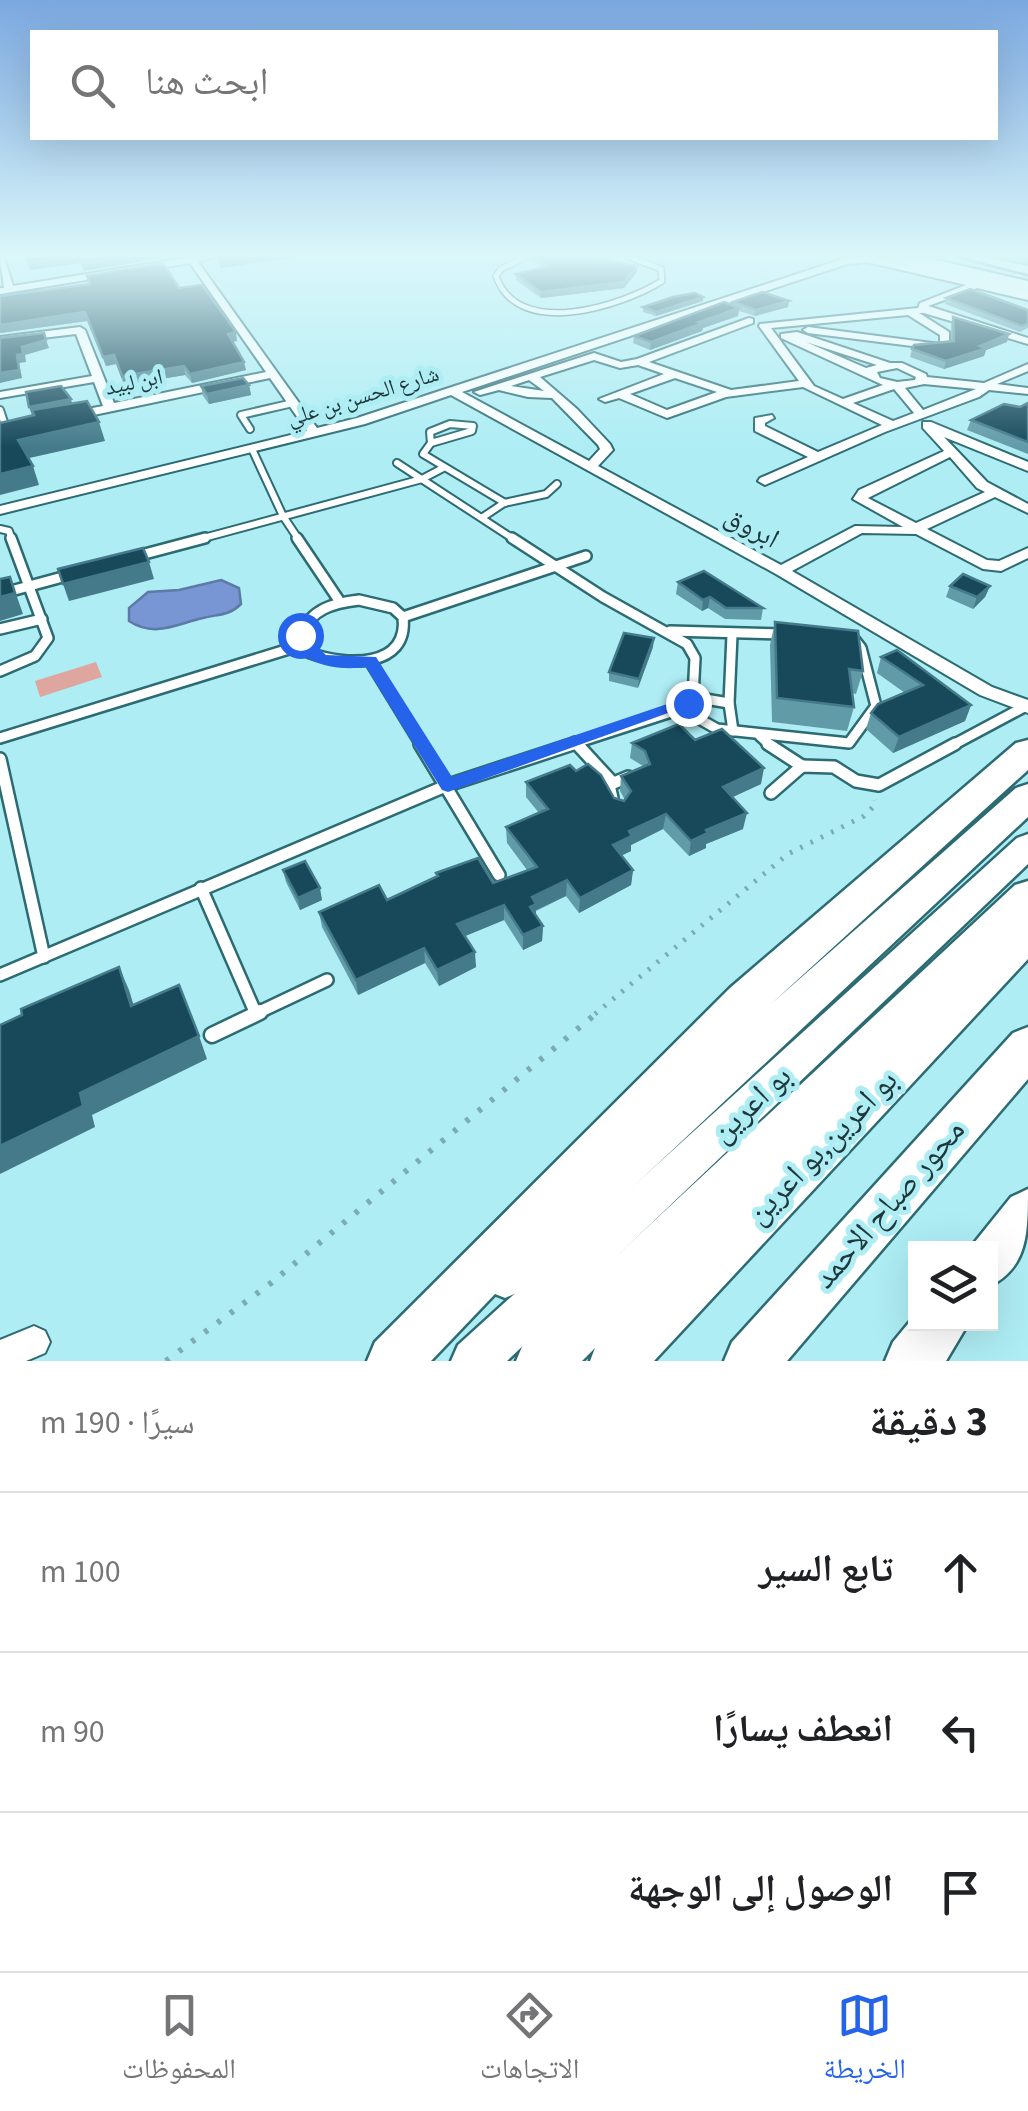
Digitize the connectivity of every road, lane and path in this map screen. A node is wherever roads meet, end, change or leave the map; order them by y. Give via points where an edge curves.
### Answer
1 (234, 321) edge
2 (682, 321) edge
3 (746, 321) edge
4 (820, 321) edge
5 (923, 321) edge
6 (969, 321) edge
7 (750, 322) junction
8 (770, 326) junction
9 (787, 335) junction
10 (0, 340) edge
11 (1028, 341) edge
12 (884, 342) junction
13 (640, 362) junction
14 (915, 362) junction
15 (892, 365) junction
16 (1027, 369) edge
17 (271, 374) junction
18 (676, 374) junction
19 (870, 374) junction
20 (532, 377) junction
21 (98, 378) junction
22 (922, 380) junction
23 (807, 383) junction
24 (991, 383) junction
25 (896, 385) junction
26 (501, 387) junction
27 (456, 393) junction
28 (730, 393) junction
29 (554, 394) junction
30 (620, 394) junction
31 (1028, 394) edge
32 (0, 395) edge
33 (974, 395) junction
34 (829, 397) junction
35 (605, 399) dead end
36 (992, 402) dead end
37 (293, 403) junction
38 (842, 403) junction
39 (231, 405) dead end
40 (110, 408) junction
41 (0, 411) edge
42 (242, 415) junction
43 (58, 418) edge
44 (768, 418) dead end
45 (921, 420) junction
46 (23, 425) edge
47 (893, 425) junction
48 (3, 429) edge
49 (250, 429) dead end
50 (314, 432) junction
51 (431, 443) junction
52 (252, 450) junction
53 (952, 452) junction
54 (818, 458) junction
55 (397, 462) dead end
56 (590, 467) junction
57 (1028, 467) edge
58 (443, 468) junction
59 (460, 477) junction
60 (422, 479) junction
61 (765, 481) dead end
62 (557, 484) dead end
63 (436, 488) junction
64 (993, 493) junction
65 (505, 503) junction
66 (1028, 509) edge
67 (0, 510) edge
68 (284, 516) junction
69 (483, 517) junction
70 (0, 529) edge
71 (914, 529) junction
72 (1028, 552) edge
73 (586, 556) dead end
74 (120, 560) edge
75 (556, 566) junction
76 (84, 571) edge
77 (781, 572) junction
78 (30, 586) junction
79 (0, 594) edge
80 (340, 602) junction
81 (403, 617) junction
82 (42, 619) junction
83 (0, 630) edge
84 (668, 630) junction
85 (795, 634) edge
86 (841, 634) edge
87 (732, 635) junction
88 (302, 645) junction
89 (370, 661) junction
90 (0, 671) edge
91 (693, 697) junction
92 (729, 703) junction
93 (1026, 707) edge
94 (680, 708) junction
95 (732, 731) junction
96 (760, 736) junction
97 (0, 738) edge
98 (575, 742) junction
99 (1028, 751) edge
100 (0, 760) edge
101 (802, 766) junction
102 (638, 773) edge
103 (612, 782) junction
104 (872, 785) junction
105 (448, 786) junction
106 (771, 793) dead end
107 (1028, 796) edge
108 (620, 808) edge
109 (1028, 846) edge
110 (500, 875) dead end
111 (201, 888) junction
112 (1028, 896) edge
113 (1028, 934) edge
114 (44, 956) junction
115 (0, 975) edge
116 (326, 980) dead end
117 (256, 1014) junction
118 (212, 1035) dead end
119 (1028, 1048) edge
120 (1028, 1214) edge
121 (998, 1251) edge
122 (452, 1301) junction
123 (936, 1331) edge
124 (34, 1342) dead end
125 (0, 1356) edge
126 (166, 1361) edge
127 (394, 1361) edge
128 (474, 1361) edge
129 (543, 1361) edge
130 (617, 1361) edge
131 (751, 1361) edge
132 (912, 1361) edge

1 - 17 street
2 - 27 street, شارع الحسن بن علي
3 - 7 street
4 - 8 street
5 - 12 street via 945,334 943,344
6 - 11 street
7 - 8 street
7 - 13 street
8 - 9 street
8 - 12 street
8 - 23 street
9 - 15 street
9 - 19 street
10 - 21 street via 80,330
12 - 14 street
13 - 18 street
13 - 20 street via 624,365 594,356
14 - 15 street
14 - 22 street
14 - 24 street
15 - 19 street via 873,367
16 - 24 street
17 - 37 street
17 - 40 street, ابن لبيد
18 - 28 street
18 - 30 street
19 - 25 street
19 - 34 street
20 - 26 street
20 - 29 street
21 - 32 street
21 - 40 street
22 - 24 street
22 - 25 street
23 - 28 street
23 - 34 street
24 - 31 street
24 - 33 street
25 - 38 street
25 - 45 street
26 - 27 street
26 - 29 street
27 - 50 street, شارع الحسن بن علي
27 - 56 street, ابروق
28 - 30 street via 667,414
29 - 56 street via 605,439 607,450
30 - 35 street
33 - 36 street
33 - 45 street
34 - 38 street
37 - 42 lane
37 - 50 street
38 - 47 street
39 - 42 lane
40 - 43 street, ابن لبيد
41 - 48 lane
42 - 49 lane
44 - 54 street via 759,428
45 - 47 street
45 - 53 street
45 - 57 street
46 - 48 street
47 - 54 street
50 - 52 street, شارع الحسن بن علي
51 - 51 lane via 430,432 450,424 475,428
51 - 58 lane via 422,454
52 - 67 street, شارع الحسن بن علي
52 - 68 lane
53 - 64 street
53 - 71 street via 860,496
54 - 61 street
55 - 60 lane
56 - 77 street, ابروق
58 - 59 lane
58 - 60 lane
59 - 63 lane
59 - 65 lane
60 - 63 lane
60 - 68 lane
62 - 65 lane via 539,498
63 - 69 lane
64 - 66 street
64 - 71 street
65 - 69 lane
68 - 74 lane
68 - 80 lane
69 - 75 lane
70 - 78 lane via 8,532
71 - 72 street via 992,566
71 - 77 street via 860,529
73 - 75 lane
75 - 81 lane
75 - 84 lane
76 - 78 lane
77 - 93 street, ابروق via 986,691
78 - 79 lane
78 - 82 lane
80 - 81 lane via 378,602
80 - 88 lane via 303,624
81 - 89 lane via 397,646
82 - 83 lane
82 - 90 lane via 48,638 42,650
84 - 87 lane
84 - 91 lane via 695,658
85 - 87 lane
86 - 96 lane via 859,643 876,703 853,741
87 - 92 lane
88 - 89 lane via 336,663
88 - 97 lane
89 - 105 lane
91 - 92 lane
91 - 94 lane
92 - 95 lane
93 - 104 lane
94 - 95 lane
94 - 98 lane
95 - 96 lane
96 - 101 lane
98 - 103 lane
98 - 105 lane
99 - 122 highway via 745,1001
100 - 114 lane
101 - 104 lane via 834,768
101 - 106 lane
102 - 103 lane
103 - 108 lane via 609,793
104 - 126 path via 876,804 864,816 788,854 271,1282
105 - 110 lane
105 - 111 lane
107 - 122 highway via 491,1284
109 - 128 main road, بو اعرين
111 - 114 lane
111 - 117 lane
112 - 129 highway
113 - 130 highway, بو اعرين,بو اعرين
114 - 115 lane
116 - 117 lane
117 - 118 lane
119 - 131 highway, محور صباح الاحمد
120 - 121 highway
122 - 127 highway
123 - 132 highway
124 - 125 street

